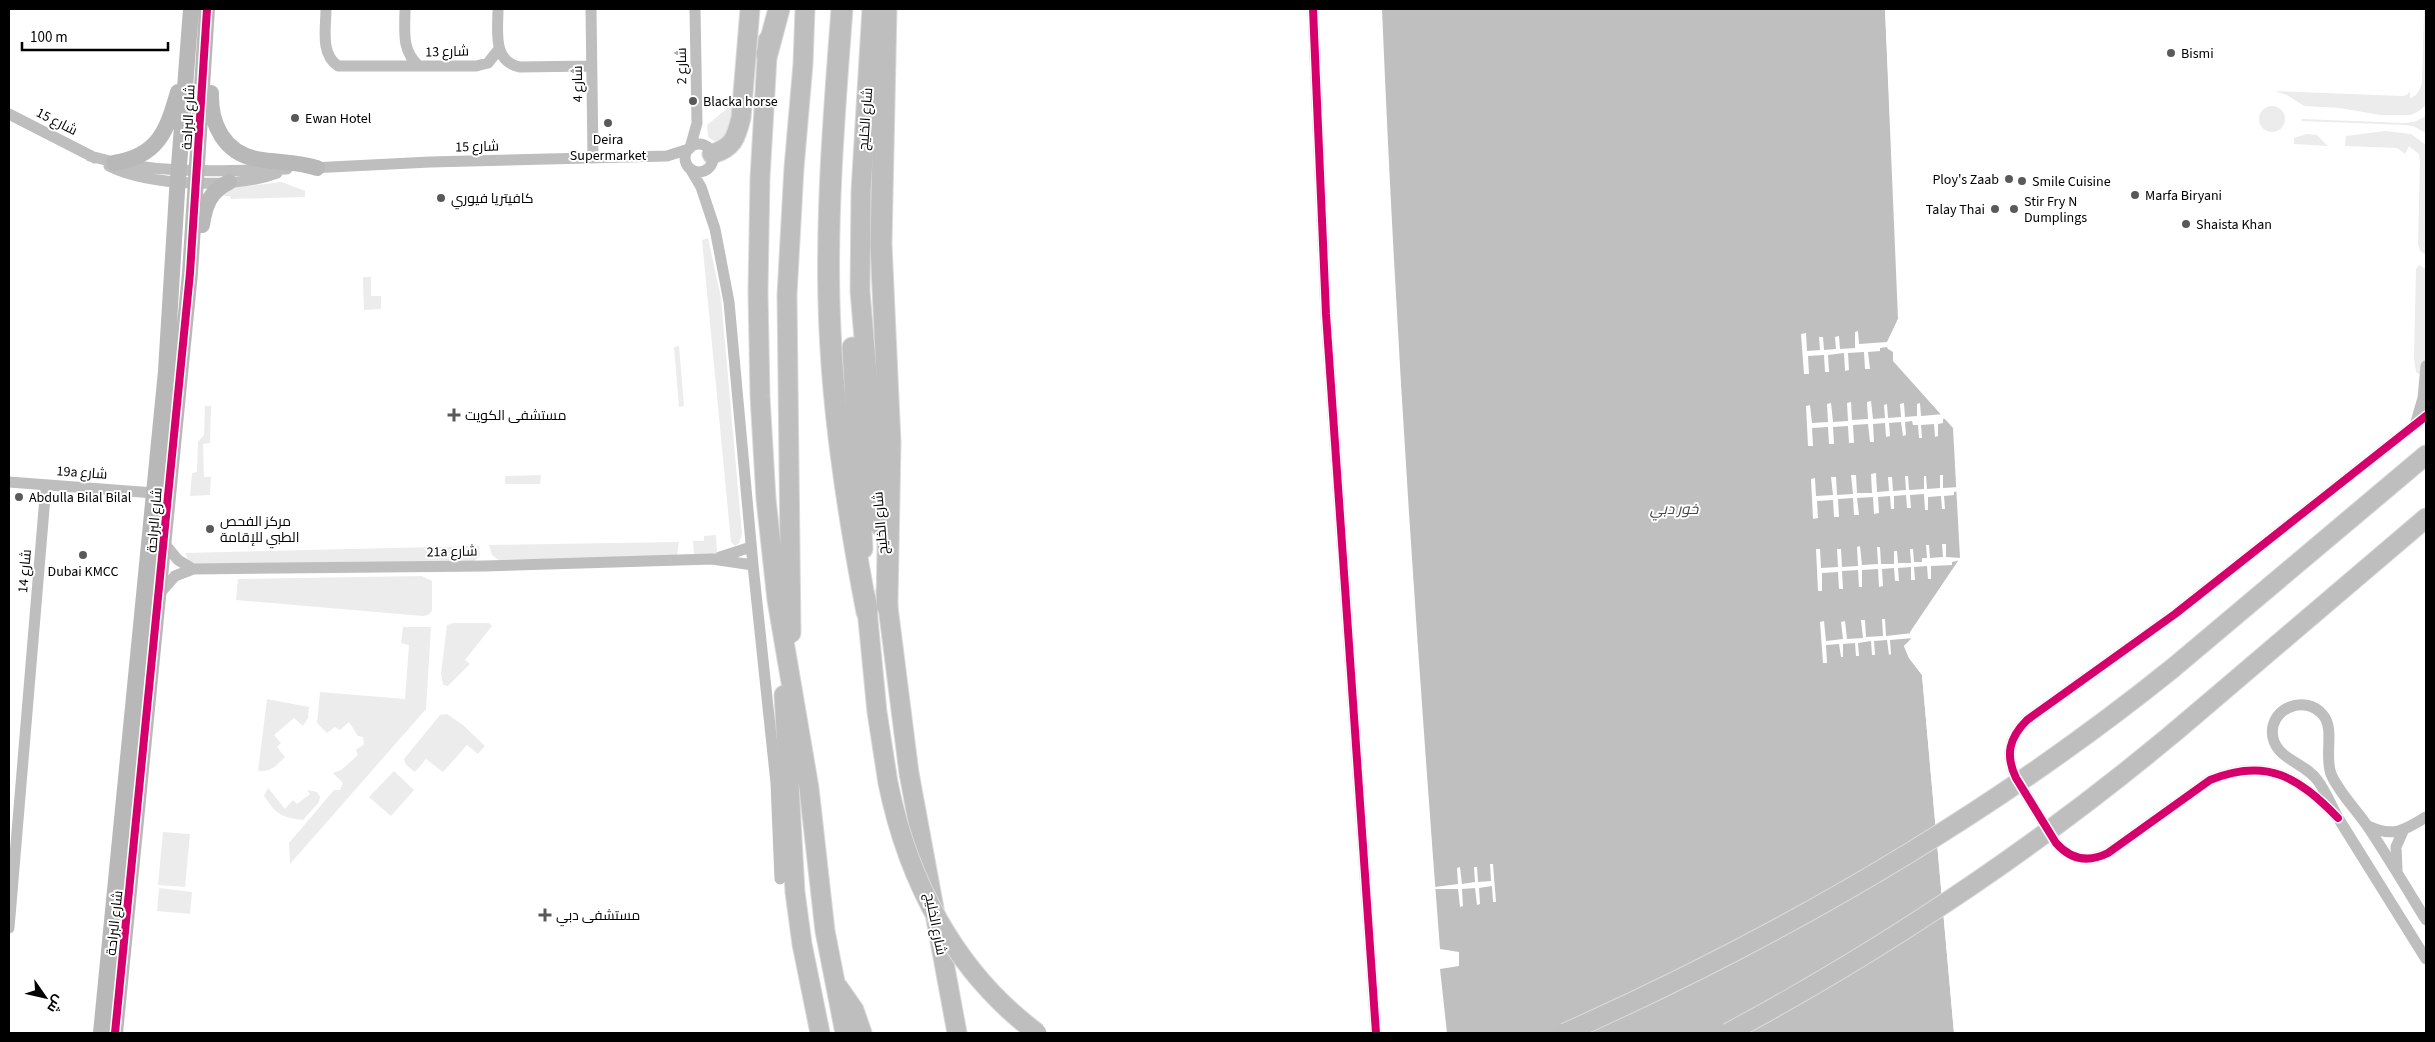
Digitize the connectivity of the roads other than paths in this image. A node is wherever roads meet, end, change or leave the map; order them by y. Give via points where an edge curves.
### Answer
1 (191, 9) edge
2 (207, 9) edge
3 (326, 9) edge
4 (405, 9) edge
5 (498, 9) edge
6 (591, 9) edge
7 (695, 9) edge
8 (750, 9) edge
9 (772, 9) edge
10 (779, 9) edge
11 (805, 9) edge
12 (833, 9) edge
13 (842, 9) edge
14 (872, 9) edge
15 (886, 9) edge
16 (1313, 9) edge
17 (205, 46) junction
18 (499, 49) junction
19 (767, 54) junction
20 (188, 56) junction
21 (419, 66) junction
22 (591, 66) junction
23 (9, 114) edge
24 (697, 123) junction
25 (834, 131) junction
26 (690, 148) junction
27 (90, 156) junction
28 (667, 156) junction
29 (593, 158) junction
30 (709, 158) junction
31 (114, 163) junction
32 (689, 167) junction
33 (317, 168) junction
34 (288, 169) junction
35 (178, 176) junction
36 (197, 177) junction
37 (230, 182) junction
38 (704, 194) junction
39 (860, 247) junction
40 (190, 273) junction
41 (2426, 366) edge
42 (2421, 419) edge
43 (2426, 455) edge
44 (9, 482) edge
45 (46, 485) junction
46 (154, 493) junction
47 (2426, 518) edge
48 (164, 543) junction
49 (751, 547) junction
50 (712, 559) junction
51 (753, 565) junction
52 (193, 569) junction
53 (159, 594) junction
54 (887, 605) junction
55 (867, 612) junction
56 (787, 666) junction
57 (2426, 817) edge
58 (2338, 818) junction
59 (2368, 826) junction
60 (2403, 831) junction
61 (2397, 874) junction
62 (780, 879) dead end
63 (2426, 920) edge
64 (9, 928) edge
65 (2426, 959) edge
66 (132, 967) dead end
67 (120, 982) junction
68 (834, 983) junction
69 (101, 1033) edge
70 (115, 1033) edge
71 (820, 1033) edge
72 (845, 1033) edge
73 (862, 1033) edge
74 (957, 1033) edge
75 (1037, 1033) edge
76 (1376, 1033) edge
77 (1565, 1033) edge
78 (1728, 1033) edge

1 - 20 street, شارع البراحة
2 - 17 street, شارع البراحة
3 - 21 street, شارع 13 via 327,54 338,66
4 - 21 street via 406,49
5 - 18 street
6 - 22 street, شارع 4
7 - 24 street, شارع 2
8 - 30 main road via 737,136 725,150
9 - 19 main road
10 - 19 highway
11 - 56 main road via 787,295 788,521 792,610
12 - 25 main road via 830,97
13 - 25 highway
14 - 39 main road, شارع الخليج
15 - 54 highway via 881,244 890,442
16 - 76 street via 1326,314
17 - 33 street via 211,68 211,112 224,140 235,151 249,157 291,161
17 - 36 street, شارع البراحة
18 - 21 street, شارع 13 via 482,65
18 - 22 street via 504,59 514,66
19 - 56 main road via 758,240 760,396 770,541
20 - 31 street via 171,118 162,135 140,156
20 - 35 street, شارع البراحة
22 - 29 street, شارع 4
23 - 27 street, شارع 15
24 - 26 street, شارع 2
24 - 30 street, شارع 2
25 - 55 highway via 829,252 830,339 845,485
26 - 28 street, شارع 15
26 - 30 street via 698,145
26 - 32 street via 685,158
27 - 31 street, شارع 15
27 - 35 street, شارع 15 via 131,175 150,179
28 - 29 street, شارع 15
28 - 32 street, شارع 15
29 - 33 street, شارع 15
30 - 32 street via 700,172
30 - 38 street
31 - 35 street, شارع 15
32 - 38 street
33 - 34 street, شارع 15
34 - 36 street, شارع 15
34 - 37 street, شارع 15 via 265,177
35 - 36 street, شارع 15
35 - 46 street, شارع البراحة via 168,343
36 - 37 street, شارع 15
36 - 40 street, شارع البراحة
37 - 40 street via 215,191 206,206
38 - 49 street via 721,253 729,302
39 - 54 main road, شارع الخليج via 862,329
39 - 55 main road via 851,320
40 - 48 street, شارع البراحة
41 - 42 street
42 - 58 street via 2176,614 2027,720 2011,740 2010,766 2056,843 2074,858 2086,860 2108,853 2210,780 2247,770 2285,775 2302,784
43 - 77 main road, bridge via 2173,668 2055,759 1929,842 1740,950
44 - 45 street, 19a شارع
45 - 46 street, 19a شارع
45 - 64 street, شارع 14
46 - 69 street, شارع البراحة
47 - 78 main road, bridge via 2087,804 1986,877 1860,959
48 - 52 street via 178,560
48 - 53 street, شارع البراحة
49 - 50 street, 21a شارع
49 - 51 street
50 - 51 street, 21a شارع
50 - 52 street, 21a شارع via 485,566
51 - 62 street via 776,783
52 - 53 street, 21a شارع via 175,576
53 - 67 street, شارع البراحة
54 - 74 main road, شارع الخليج via 910,782
55 - 75 main road, bridge via 888,783 906,852 936,919 975,975
56 - 68 main road via 809,788
56 - 71 main road via 784,717 795,892
57 - 60 street
58 - 59 street via 2311,772 2274,744 2274,721 2292,705 2310,706 2324,716 2329,727 2327,751 2332,774
58 - 65 street
59 - 60 street via 2389,832
59 - 61 street
60 - 61 street via 2395,856
61 - 63 street
66 - 67 street
67 - 70 street, شارع البراحة
68 - 72 main road
68 - 73 main road via 854,1010

